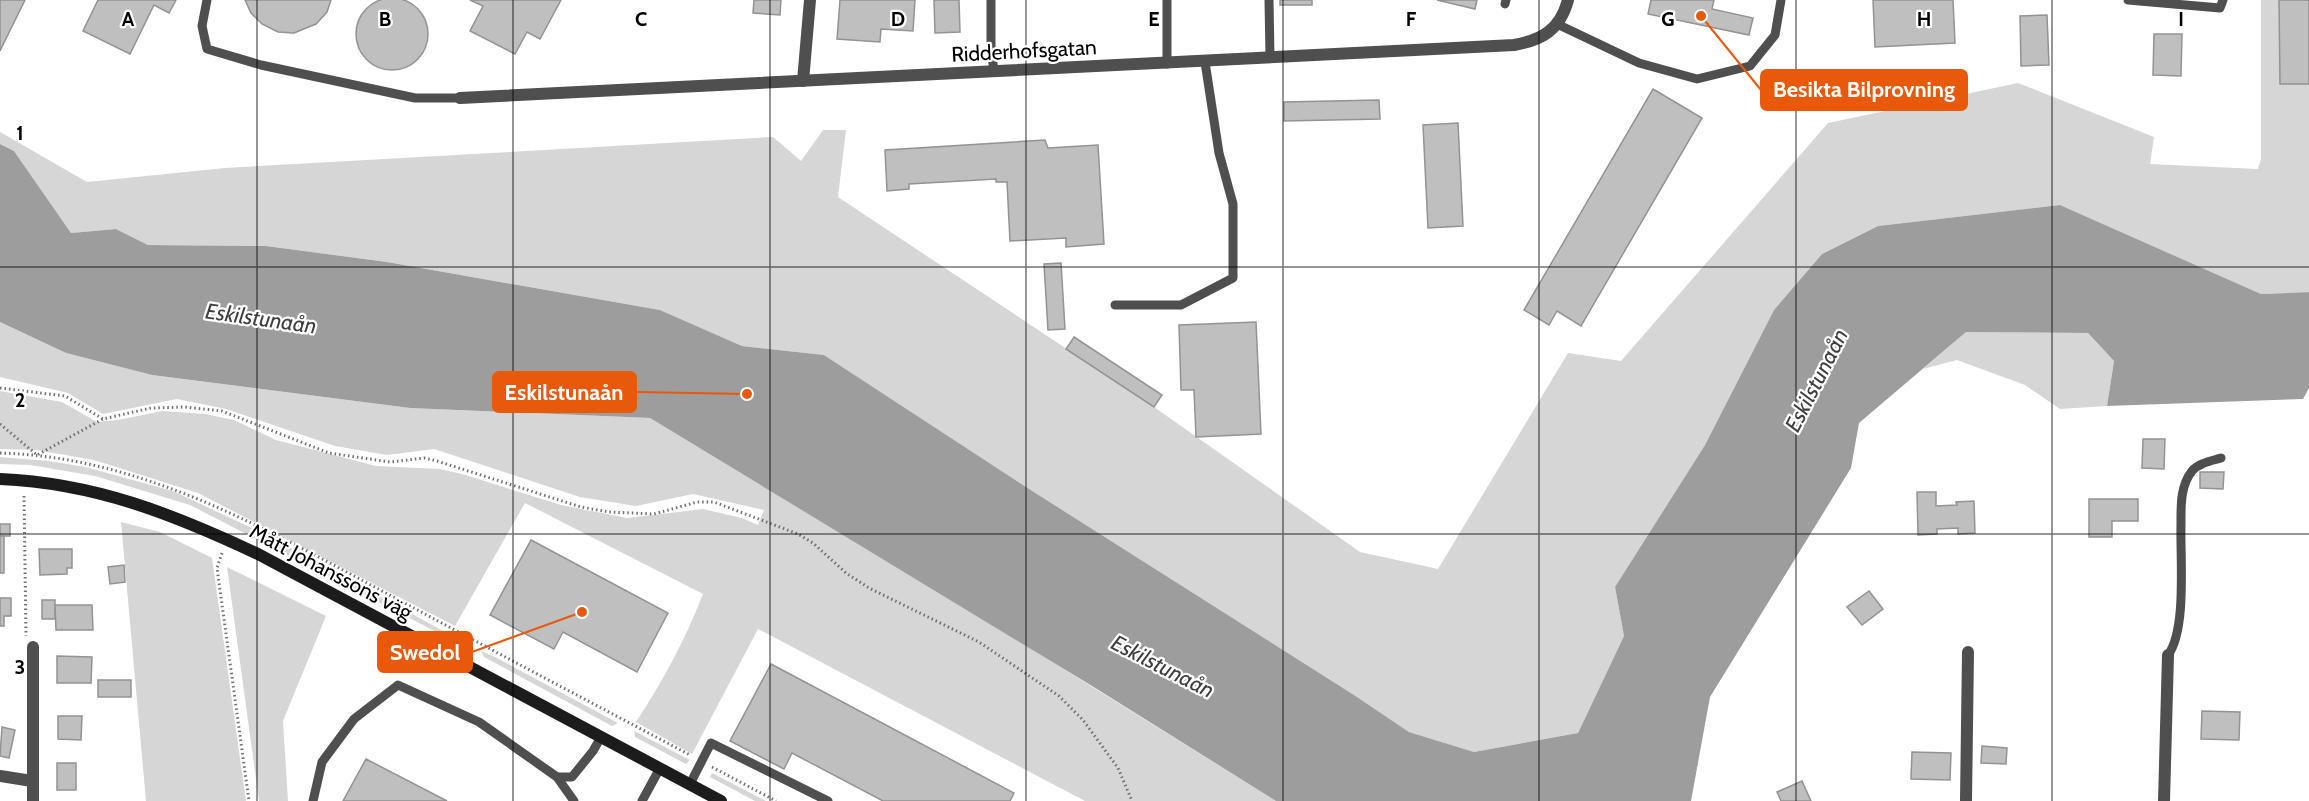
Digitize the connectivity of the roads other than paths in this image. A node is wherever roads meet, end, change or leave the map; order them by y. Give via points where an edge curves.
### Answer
1 (207, 0) edge
2 (810, 0) edge
3 (991, 0) edge
4 (1167, 0) edge
5 (1269, 0) edge
6 (1568, 0) edge
7 (1780, 0) edge
8 (2128, 0) edge
9 (2223, 0) edge
10 (1557, 24) junction
11 (1270, 57) junction
12 (1205, 62) junction
13 (1167, 64) junction
14 (994, 72) junction
15 (803, 81) junction
16 (460, 99) joint
17 (1115, 305) dead end
18 (2221, 458) dead end
19 (0, 479) edge
20 (33, 647) road end
21 (1968, 652) dead end
22 (2168, 655) joint
23 (601, 737) junction
24 (660, 768) junction
25 (0, 776) edge
26 (557, 777) junction
27 (32, 781) junction
28 (690, 784) junction
29 (702, 797) edge
30 (33, 801) edge
31 (313, 801) edge
32 (574, 801) edge
33 (642, 801) edge
34 (721, 801) edge
35 (828, 801) edge
36 (1966, 801) edge
37 (2164, 801) edge

1 - 16 lane via 202,26 207,49 261,65 415,98
2 - 15 street
3 - 14 lane
4 - 13 lane
5 - 11 lane
6 - 10 street, Ridderhofsgatan
7 - 10 lane via 1775,35 1750,66 1697,79 1639,63
8 - 9 lane via 2220,8
10 - 11 street, Ridderhofsgatan via 1545,36 1514,45
11 - 12 street, Ridderhofsgatan
12 - 13 street, Ridderhofsgatan
12 - 17 lane via 1219,153 1233,204 1233,278 1181,305
13 - 14 street, Ridderhofsgatan
14 - 15 street, Ridderhofsgatan
15 - 16 street, Ridderhofsgatan
18 - 22 lane via 2192,471 2184,487 2180,615
19 - 23 street, Mått Johanssons väg via 68,486 118,497 193,524
20 - 27 street
21 - 36 street
22 - 37 street
23 - 24 street, Mått Johanssons väg
23 - 26 lane via 572,777
24 - 28 street, Mått Johanssons väg
24 - 33 lane
25 - 27 street
26 - 31 lane via 479,722 398,685 354,719 322,762
26 - 32 lane
27 - 30 street
28 - 29 street, Mått Johanssons väg
28 - 35 lane via 711,743
29 - 34 street, Mått Johanssons väg

